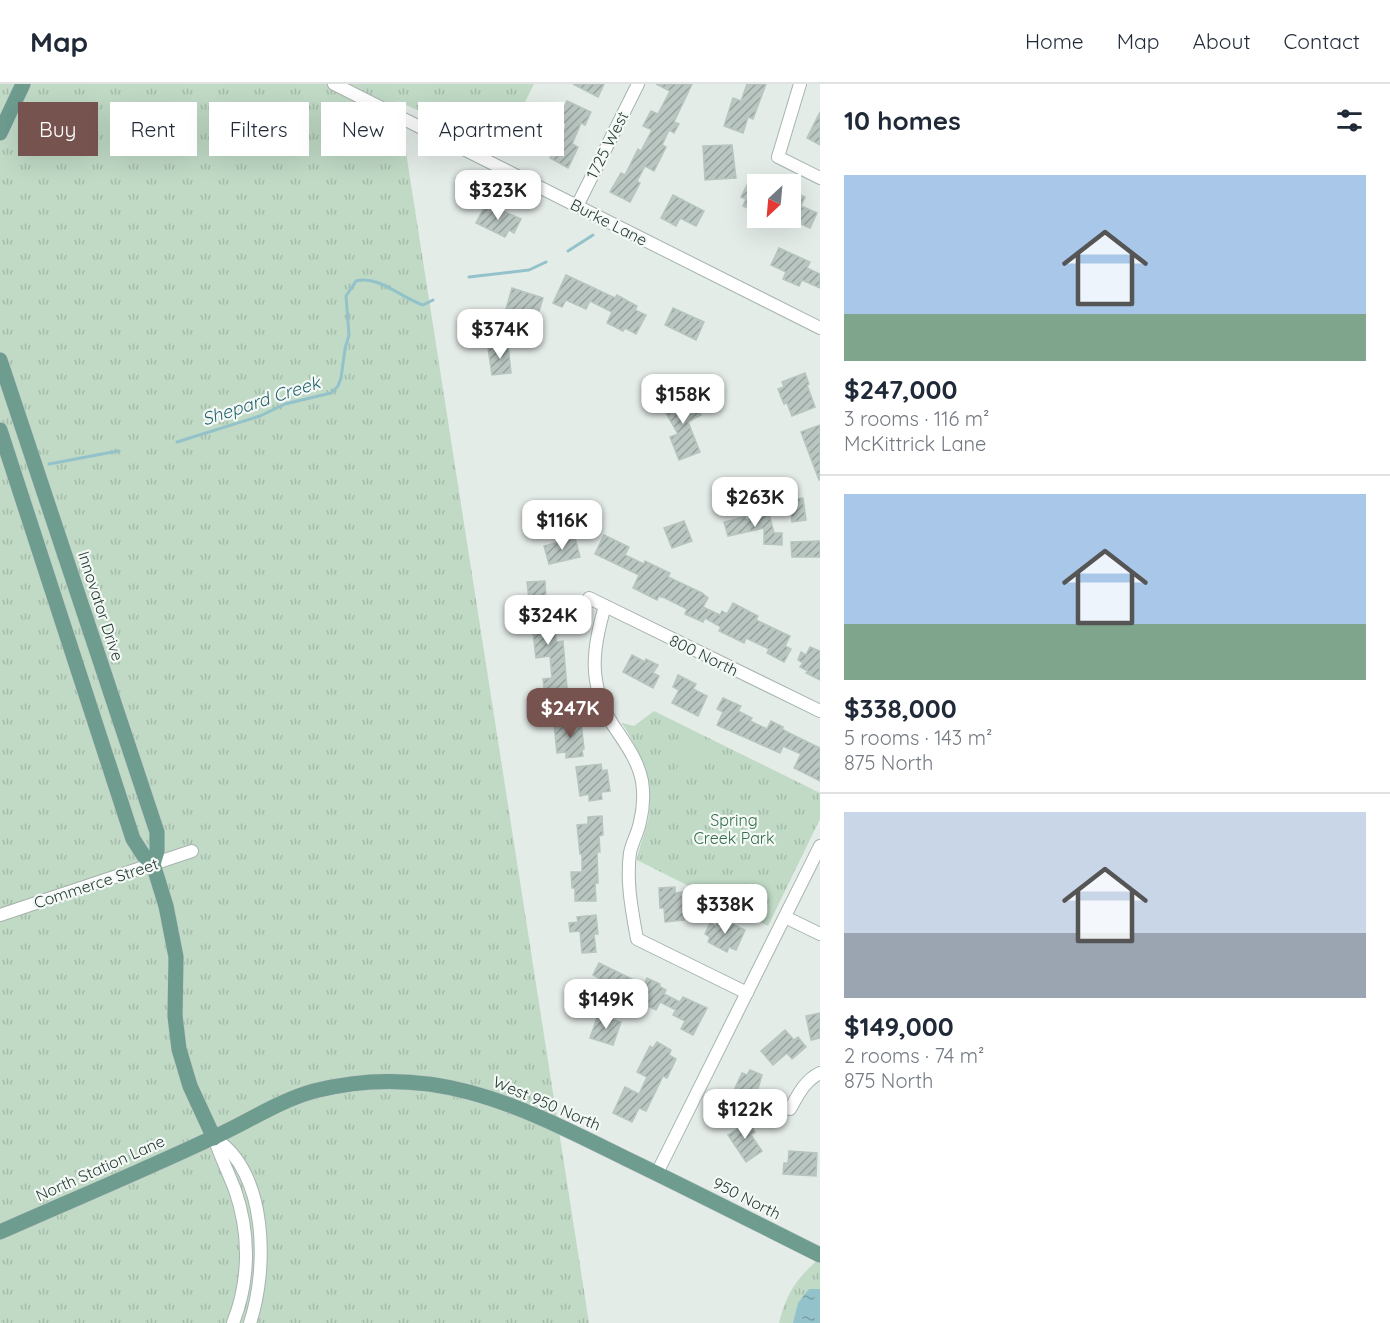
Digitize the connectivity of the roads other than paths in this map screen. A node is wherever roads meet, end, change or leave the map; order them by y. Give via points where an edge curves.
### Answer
1 (23, 84) edge
2 (334, 84) edge
3 (638, 84) edge
4 (800, 84) edge
5 (0, 133) edge
6 (820, 178) edge
7 (577, 206) junction
8 (820, 328) edge
9 (0, 360) edge
10 (0, 430) edge
11 (589, 598) dead end
12 (605, 606) junction
13 (820, 711) edge
14 (820, 846) edge
15 (192, 851) dead end
16 (153, 864) junction
17 (0, 915) edge
18 (785, 917) junction
19 (820, 934) edge
20 (747, 993) junction
21 (820, 1073) edge
22 (790, 1109) dead end
23 (214, 1138) junction
24 (657, 1173) junction
25 (0, 1232) edge
26 (820, 1255) edge
27 (232, 1323) edge
28 (250, 1323) edge

1 - 5 main road
2 - 7 street, Burke Lane
3 - 7 street, 1725 West
4 - 6 street via 778,157
7 - 8 street, Burke Lane
9 - 16 main road, Innovator Drive via 157,832
10 - 16 main road, Innovator Drive via 134,840
11 - 12 street, 800 North
12 - 13 street, 800 North
12 - 20 street via 596,638 596,680 602,701 636,762 642,782 640,822 630,851 629,870 637,939
14 - 18 street
15 - 16 street, Commerce Street
16 - 17 street, Commerce Street
16 - 23 main road, Innovator Drive via 174,940 179,1049 190,1086
18 - 19 street
18 - 20 street
20 - 24 street
21 - 22 street via 803,1088
23 - 24 main road, West 950 North via 311,1092 384,1080 426,1082 466,1090 528,1111
23 - 25 main road, North Station Lane
23 - 27 street, Innovator Drive via 236,1193 245,1233 244,1280
23 - 28 street, Innovator Drive via 228,1148 244,1171 259,1224 261,1274
24 - 26 main road, 950 North

